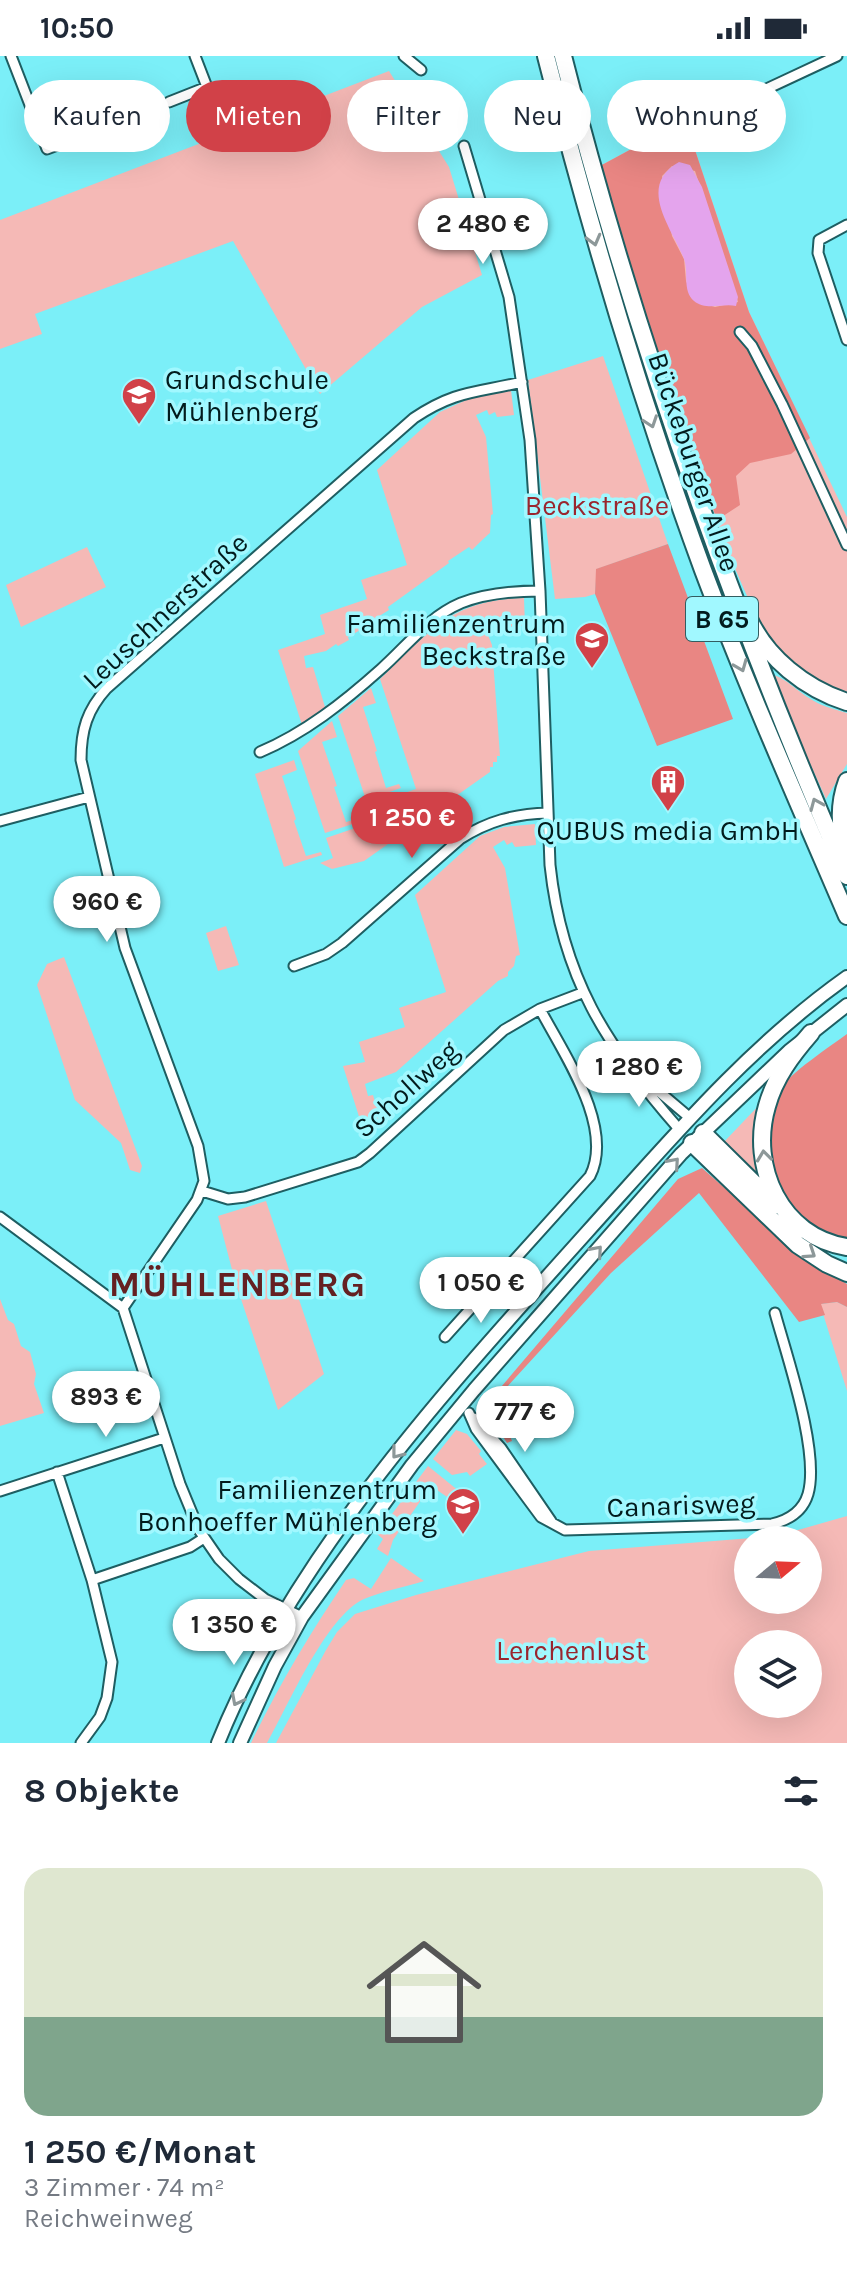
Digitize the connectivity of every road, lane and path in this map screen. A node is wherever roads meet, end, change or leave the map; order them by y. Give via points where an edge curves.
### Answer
1 (11, 56) edge
2 (195, 56) edge
3 (404, 56) edge
4 (546, 56) edge
5 (563, 56) edge
6 (837, 56) edge
7 (421, 70) dead end
8 (786, 80) edge
9 (24, 90) edge
10 (170, 102) edge
11 (466, 152) edge
12 (847, 225) edge
13 (740, 332) dead end
14 (847, 340) edge
15 (522, 382) junction
16 (847, 545) edge
17 (725, 575) junction
18 (540, 591) junction
19 (847, 702) edge
20 (260, 752) dead end
21 (847, 781) edge
22 (89, 797) junction
23 (548, 813) junction
24 (0, 821) edge
25 (847, 853) edge
26 (847, 876) edge
27 (847, 916) edge
28 (294, 966) dead end
29 (847, 977) edge
30 (582, 993) junction
31 (847, 1005) edge
32 (540, 1009) junction
33 (811, 1033) junction
34 (629, 1066) junction
35 (689, 1117) junction
36 (679, 1129) junction
37 (698, 1138) junction
38 (202, 1191) junction
39 (0, 1217) edge
40 (800, 1229) junction
41 (847, 1247) edge
42 (847, 1273) edge
43 (123, 1308) junction
44 (775, 1313) dead end
45 (445, 1337) dead end
46 (446, 1393) junction
47 (465, 1410) junction
48 (164, 1438) junction
49 (57, 1472) junction
50 (0, 1491) edge
51 (204, 1538) junction
52 (92, 1580) junction
53 (288, 1610) junction
54 (302, 1617) junction
55 (81, 1743) edge
56 (218, 1743) edge
57 (240, 1743) edge

1 - 9 street
2 - 10 street via 207,87
3 - 7 street
4 -> 27 highway, Bückeburger Allee / B 65 via 597,251 674,488 726,628
5 - 17 highway, Bückeburger Allee / B 65 via 641,335
6 - 8 street
11 - 15 street via 509,297
12 - 14 street via 819,240 818,253
13 - 16 street via 777,393
15 - 18 street
15 - 22 street, Leuschnerstraße via 447,398 414,418 107,688 82,731 81,760
17 - 19 highway via 750,623 786,668 804,683
26 -> 17 highway, Bückeburger Allee / B 65
18 - 20 street via 488,594 459,604 432,620 381,670 301,733
18 - 23 street
21 - 25 highway via 840,818
22 - 24 street
22 - 38 street, Leuschnerstraße via 125,948 198,1146
23 - 28 street via 504,818 475,829 342,943
23 - 30 street via 557,909
29 - 35 main road via 806,1007
30 - 32 street, Schollweg
30 - 34 street
31 - 33 main road
32 - 38 street, Schollweg via 504,1030 358,1162 245,1197 228,1199
32 - 45 street via 588,1105 598,1144 596,1164
33 - 37 main road
40 -> 33 highway via 772,1188 762,1135 774,1085
34 - 35 street
34 - 36 street
35 - 36 main road
35 - 37 main road
36 - 37 main road
36 - 46 main road
37 - 40 highway
37 -> 42 highway via 798,1245
47 -> 37 main road
38 - 43 street
39 - 43 street
40 - 41 highway
43 - 48 street
44 - 47 street, Canarisweg via 807,1435 809,1475 807,1495 785,1521 565,1530 551,1521 497,1443
46 - 47 street, Canarisweg
46 -> 53 main road via 344,1523
47 - 54 main road via 403,1478
48 - 49 street
48 - 51 street
49 - 50 street
49 - 52 street
51 - 52 street
51 - 53 street via 239,1579
52 - 55 street via 109,1644 111,1679 100,1717
53 - 54 street
53 -> 56 main road
54 - 57 main road

